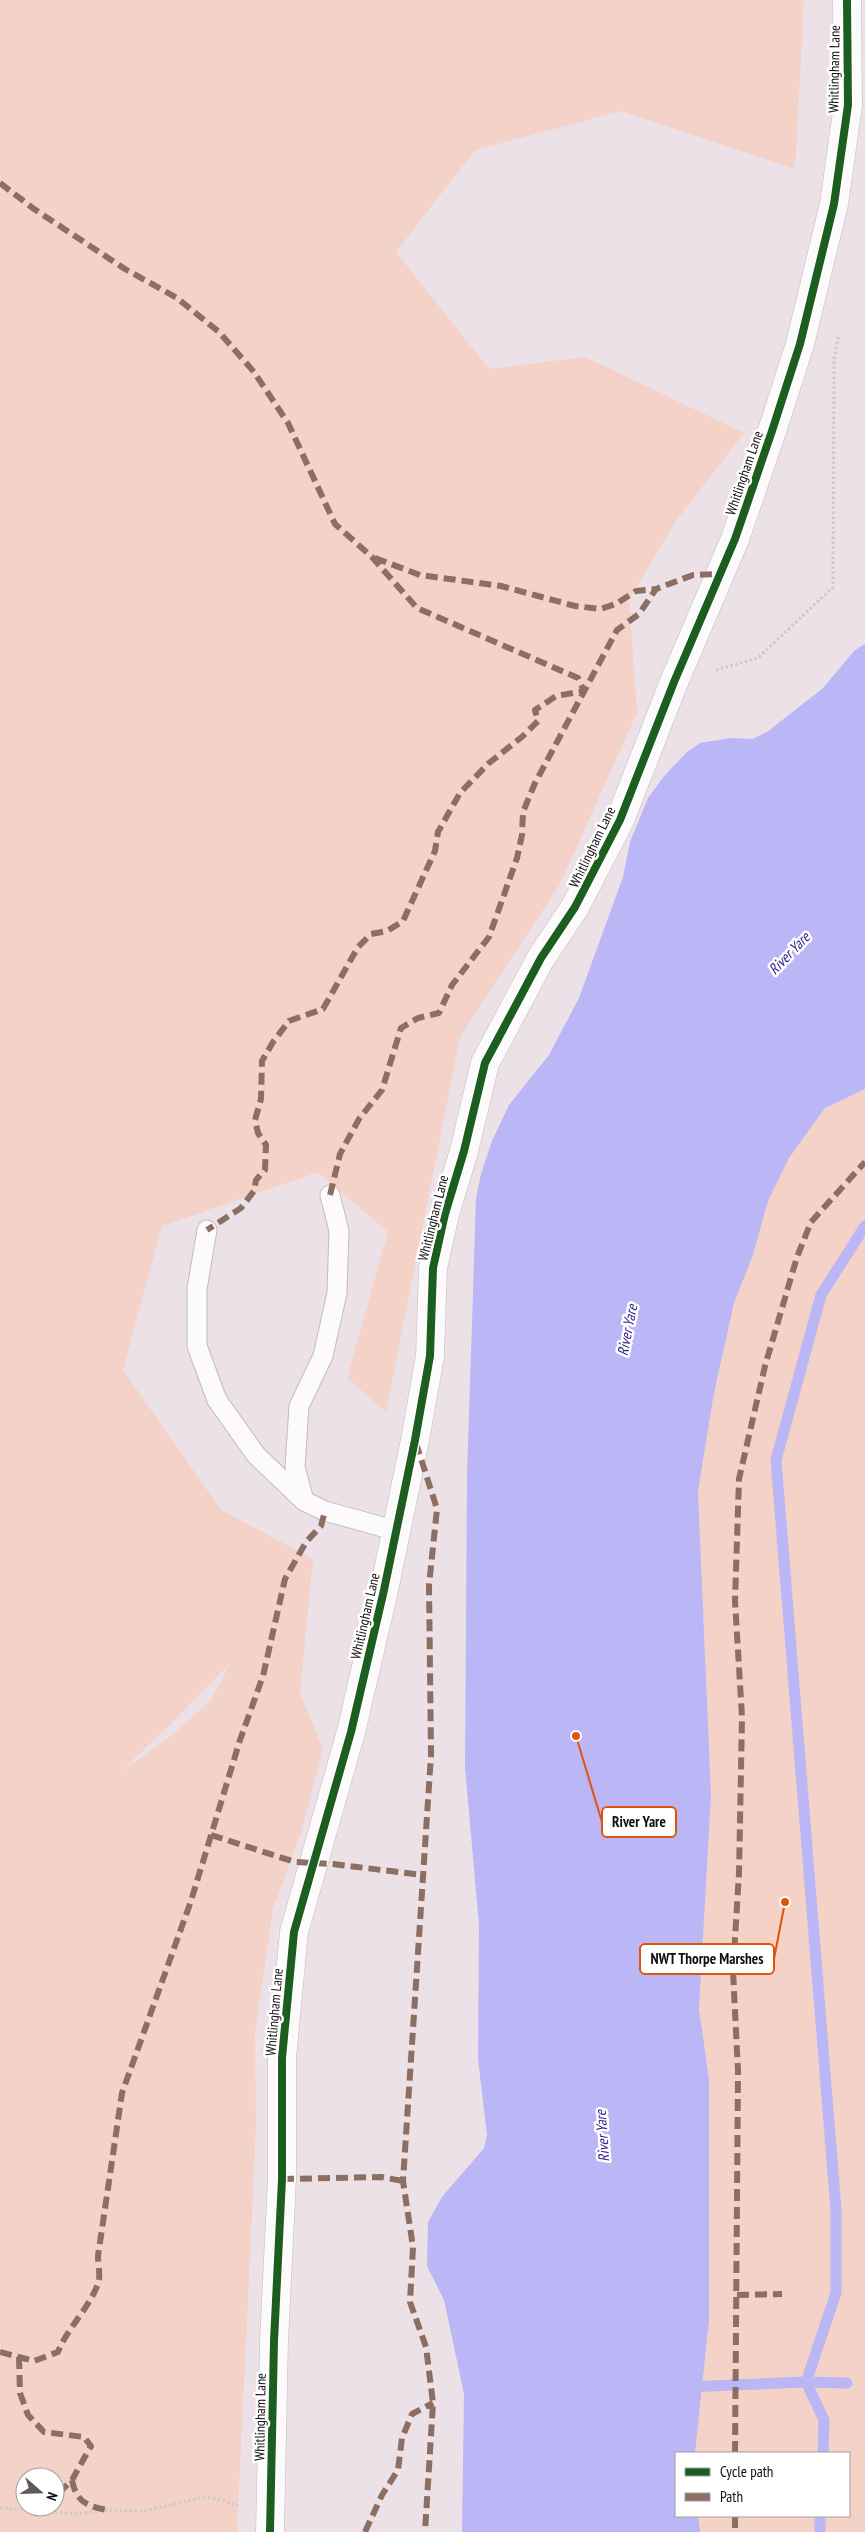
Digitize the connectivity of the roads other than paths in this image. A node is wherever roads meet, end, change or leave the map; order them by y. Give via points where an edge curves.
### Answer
1 (847, 0) edge
2 (330, 1195) dead end
3 (207, 1230) dead end
4 (304, 1501) junction
5 (397, 1531) junction
6 (270, 2521) edge

1 - 5 street, Whitlingham Lane via 848,105 834,204 800,344 735,539 620,820 575,907 541,958 485,1063 433,1268 430,1356
2 - 4 lane via 339,1231 337,1293 323,1356 299,1406 295,1467
3 - 4 lane via 197,1289 197,1346 217,1400 256,1455
4 - 5 lane via 325,1511
5 - 6 street, Whitlingham Lane via 351,1732 294,1932 282,2058 282,2179 278,2216

